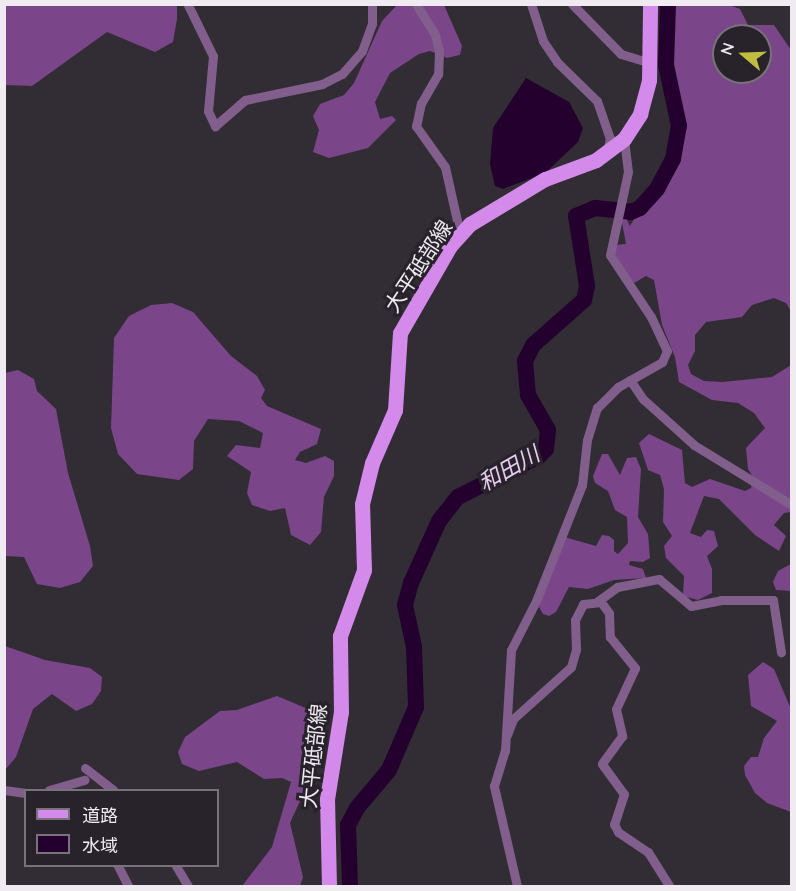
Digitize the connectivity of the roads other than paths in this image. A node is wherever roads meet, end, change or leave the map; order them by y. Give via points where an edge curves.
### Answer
1 (188, 4) edge
2 (372, 4) edge
3 (416, 4) edge
4 (531, 4) edge
5 (572, 4) edge
6 (650, 4) edge
7 (650, 63) junction
8 (624, 139) junction
9 (606, 154) junction
10 (460, 234) junction
11 (630, 380) junction
12 (792, 505) edge
13 (598, 601) junction
14 (781, 652) dead end
15 (506, 737) junction
16 (85, 780) junction
17 (53, 789) edge
18 (81, 789) edge
19 (112, 789) edge
20 (4, 790) edge
21 (24, 793) edge
22 (118, 867) edge
23 (177, 867) edge
24 (128, 886) edge
25 (188, 886) edge
26 (329, 886) edge
27 (517, 886) edge
28 (669, 886) edge

1 - 2 street via 213,56 208,111 215,126 245,100 322,84 342,74 362,51 372,24
3 - 10 street via 435,34 439,51 438,74 421,103 416,126 444,167
4 - 9 street via 548,48 597,101 610,138
5 - 7 street via 621,54
6 - 7 main road, 大平砥部線
7 - 8 main road, 大平砥部線 via 640,114
8 - 9 main road, 大平砥部線
8 - 11 street via 628,172 610,255 668,345 662,362
9 - 10 main road, 大平砥部線 via 505,201
10 - 26 main road, 大平砥部線 via 400,333 395,410 365,486 364,570 343,621 338,652 341,711 327,799
11 - 12 street via 643,399 694,445
11 - 15 street via 605,397 597,408 582,485 536,601 514,639 506,691
13 - 14 street via 617,587 659,579 692,606 721,600 773,600
13 - 15 street via 590,600 578,611 574,659 566,674 513,719
13 - 28 street via 609,613 610,637 635,668 616,709 622,736 602,764 624,794 614,824 618,832 648,852
15 - 27 street via 494,795 511,850
16 - 17 street
16 - 18 street
16 - 19 street via 85,768
20 - 21 street
22 - 24 street
23 - 25 street

